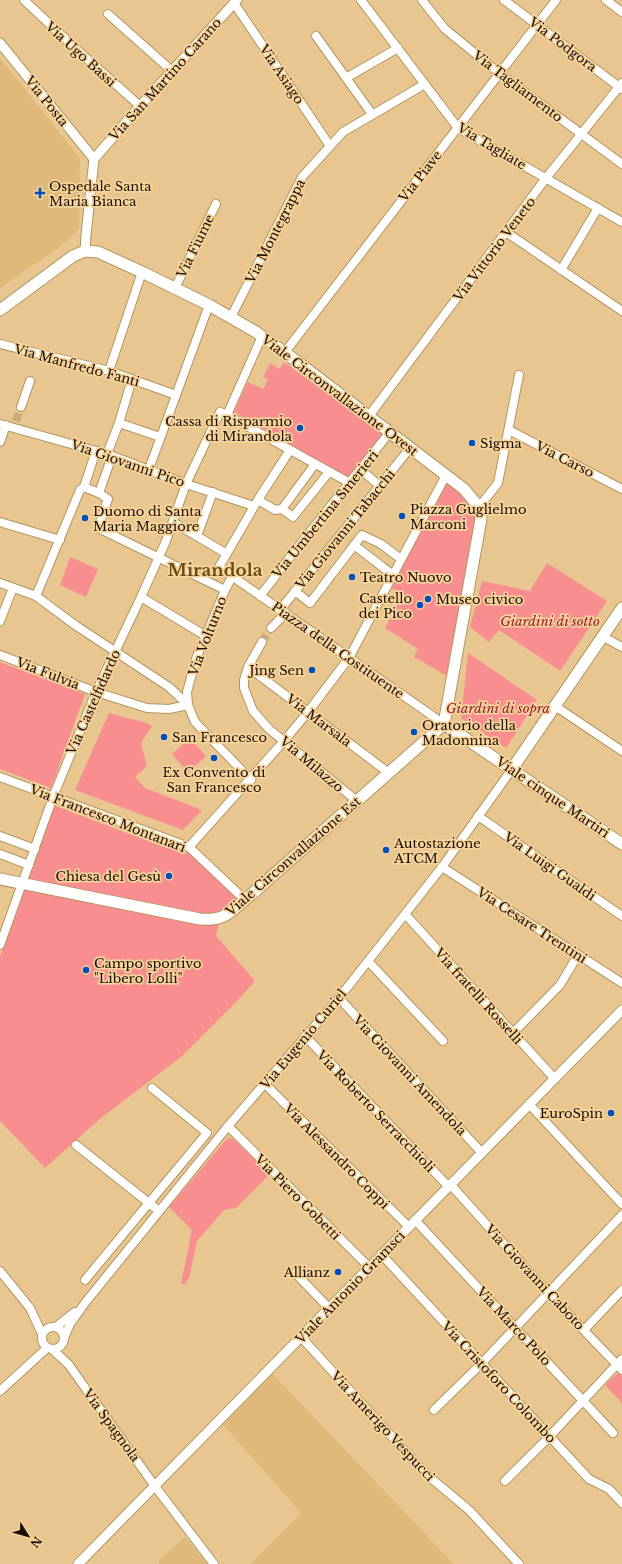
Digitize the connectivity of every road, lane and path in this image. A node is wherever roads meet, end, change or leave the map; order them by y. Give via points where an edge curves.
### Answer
1 (24, 0) edge
2 (361, 0) edge
3 (422, 0) edge
4 (504, 0) edge
5 (556, 0) edge
6 (606, 0) edge
7 (235, 2) edge
8 (622, 12) edge
9 (108, 14) dead end
10 (537, 25) junction
11 (316, 36) dead end
12 (0, 43) edge
13 (398, 48) junction
14 (172, 71) junction
15 (499, 73) junction
16 (346, 78) junction
17 (425, 84) junction
18 (621, 86) edge
19 (140, 106) junction
20 (372, 114) junction
21 (458, 128) junction
22 (582, 134) junction
23 (330, 146) junction
24 (94, 159) junction
25 (622, 164) edge
26 (546, 178) junction
27 (216, 204) dead end
28 (598, 208) junction
29 (622, 222) edge
30 (506, 232) junction
31 (86, 251) junction
32 (561, 270) junction
33 (142, 272) junction
34 (174, 288) junction
35 (209, 305) junction
36 (0, 310) edge
37 (622, 311) edge
38 (231, 317) junction
39 (262, 336) junction
40 (0, 344) edge
41 (285, 352) junction
42 (109, 371) junction
43 (519, 375) dead end
44 (132, 379) junction
45 (30, 381) dead end
46 (176, 395) junction
47 (21, 407) tunnel mouth
48 (227, 415) junction
49 (369, 416) junction
50 (119, 423) junction
51 (9, 424) edge
52 (509, 430) junction
53 (390, 432) junction
54 (160, 437) junction
55 (0, 442) edge
56 (410, 448) junction
57 (290, 450) junction
58 (96, 451) junction
59 (109, 455) junction
60 (315, 464) junction
61 (148, 469) junction
62 (360, 470) junction
63 (329, 472) junction
64 (446, 476) junction
65 (350, 483) junction
66 (186, 484) junction
67 (621, 485) edge
68 (380, 486) junction
69 (84, 487) junction
70 (213, 492) junction
71 (99, 493) junction
72 (256, 503) junction
73 (479, 507) junction
74 (282, 509) junction
75 (0, 522) edge
76 (173, 522) junction
77 (197, 536) junction
78 (60, 540) junction
79 (354, 545) junction
80 (227, 554) junction
81 (158, 558) junction
82 (401, 559) junction
83 (393, 575) junction
84 (232, 577) junction
85 (0, 583) edge
86 (13, 588) junction
87 (225, 590) junction
88 (295, 591) junction
89 (36, 596) junction
90 (260, 596) junction
91 (141, 597) junction
92 (622, 608) edge
93 (283, 612) junction
94 (0, 621) edge
95 (271, 628) tunnel mouth
96 (206, 636) junction
97 (602, 636) junction
98 (262, 642) tunnel mouth
99 (621, 645) edge
100 (116, 651) junction
101 (0, 655) edge
102 (349, 658) junction
103 (248, 666) junction
104 (96, 692) junction
105 (188, 705) junction
106 (555, 706) junction
107 (308, 712) junction
108 (444, 724) junction
109 (284, 741) junction
110 (622, 751) edge
111 (512, 769) junction
112 (389, 773) junction
113 (0, 777) edge
114 (251, 780) junction
115 (53, 797) junction
116 (357, 801) junction
117 (478, 816) junction
118 (0, 836) edge
119 (622, 844) edge
120 (189, 847) junction
121 (34, 849) junction
122 (0, 854) edge
123 (29, 864) junction
124 (442, 867) junction
125 (0, 879) edge
126 (23, 882) junction
127 (245, 900) junction
128 (405, 914) junction
129 (622, 916) edge
130 (0, 945) edge
131 (578, 955) junction
132 (368, 961) junction
133 (622, 983) edge
134 (339, 998) junction
135 (622, 1010) edge
136 (513, 1032) junction
137 (305, 1036) junction
138 (443, 1041) dead end
139 (554, 1078) junction
140 (265, 1084) junction
141 (152, 1088) dead end
142 (529, 1104) junction
143 (228, 1126) junction
144 (207, 1133) junction
145 (216, 1141) junction
146 (76, 1145) dead end
147 (482, 1153) junction
148 (449, 1185) junction
149 (149, 1203) junction
150 (622, 1204) edge
151 (159, 1211) junction
152 (622, 1215) edge
153 (412, 1224) junction
154 (381, 1254) junction
155 (369, 1267) junction
156 (0, 1271) edge
157 (296, 1273) dead end
158 (85, 1280) dead end
159 (622, 1290) edge
160 (548, 1293) junction
161 (84, 1303) junction
162 (30, 1308) junction
163 (329, 1308) junction
164 (54, 1327) junction
165 (515, 1327) junction
166 (584, 1330) junction
167 (301, 1337) junction
168 (64, 1340) junction
169 (46, 1343) junction
170 (481, 1364) junction
171 (69, 1365) junction
172 (620, 1365) edge
173 (0, 1391) edge
174 (584, 1401) junction
175 (434, 1410) dead end
176 (613, 1433) dead end
177 (550, 1437) junction
178 (505, 1480) dead end
179 (154, 1485) junction
180 (622, 1503) edge
181 (78, 1564) edge
182 (214, 1564) edge
183 (519, 1564) edge

1 - 19 street, Via Ugo Bassi
2 - 13 street, Via Tagliate
3 - 15 street, Via Tagliamento via 445,29
4 - 10 street, Via Podgora
5 - 10 street, Via Piave
6 - 8 street
7 - 14 street, Via San Martino Carano
7 - 23 street, Via Asiago
9 - 14 street
10 - 15 street, Via Piave
10 - 18 street, Via Podgora
11 - 16 street
12 - 24 street, Via Posta
13 - 16 street
13 - 17 street, Via Tagliate
14 - 19 street, Via San Martino Carano
15 - 21 street, Via Piave
15 - 22 street, Via Tagliamento
16 - 20 street
17 - 20 street, Via Montegrappa
17 - 21 street, Via Tagliate
18 - 22 street, Via Vittorio Veneto
19 - 24 street, Via San Martino Carano
20 - 23 street, Via Montegrappa via 343,132
21 - 26 street, Via Tagliate
21 - 41 street, Via Piave
22 - 25 street, Via Tagliamento
22 - 26 street, Via Vittorio Veneto
23 - 38 street, Via Montegrappa via 302,177
24 - 31 street
26 - 28 street, Via Tagliate
26 - 30 street, Via Vittorio Veneto
27 - 34 street, Via Fiume
28 - 29 street, Via Tagliate
28 - 32 street
30 - 32 street
30 - 49 street, Via Vittorio Veneto
31 - 33 main road, Viale Circonvallazione Ovest via 98,252
31 - 36 main road via 73,256
32 - 37 street
33 - 34 main road, Viale Circonvallazione Ovest
33 - 42 street
34 - 35 main road, Viale Circonvallazione Ovest
35 - 38 main road, Viale Circonvallazione Ovest
35 - 46 street
38 - 39 main road, Viale Circonvallazione Ovest
39 - 41 main road, Viale Circonvallazione Ovest
39 - 48 street
40 - 42 street, Via Manfredo Fanti
41 - 49 main road, Viale Circonvallazione Ovest
42 - 44 street, Via Manfredo Fanti
43 - 52 street
44 - 46 street, Via Manfredo Fanti
44 - 50 street
45 - 47 street
46 - 54 street
48 - 57 street
48 - 66 street, Via Castelfidardo via 220,412
49 - 53 main road, Viale Circonvallazione Ovest
50 - 54 street
50 - 59 street
51 - 55 street
51 - 58 street, Via Giovanni Pico
52 - 67 street, Via Carso
52 - 73 street via 498,483
53 - 56 main road, Viale Circonvallazione Ovest
53 - 62 street, Via Umbertina Smerieri
54 - 61 street
56 - 64 main road, Viale Circonvallazione Ovest
56 - 68 street, Via Giovanni Tabacchi
57 - 60 street
57 - 72 street
58 - 59 street, Via Giovanni Pico
58 - 69 street
59 - 61 street, Via Giovanni Pico
59 - 71 street
60 - 63 street
60 - 74 street
61 - 66 street, Via Giovanni Pico
62 - 65 street, Via Umbertina Smerieri
62 - 68 street
63 - 65 street
63 - 74 street, Via Giovanni Pico via 293,517
64 - 73 main road, Viale Circonvallazione Ovest via 464,490
64 - 82 street
65 - 90 street, Via Umbertina Smerieri
66 - 70 street, Via Giovanni Pico
66 - 76 street, Via Castelfidardo
68 - 88 street, Via Giovanni Tabacchi
69 - 71 street
69 - 78 street via 80,490
70 - 72 street, Via Giovanni Pico
70 - 77 street
71 - 81 street via 108,499 98,528
72 - 74 street, Via Giovanni Pico via 275,510
72 - 80 street
73 - 108 main road via 481,519
75 - 78 street
76 - 77 street
76 - 81 street, Via Castelfidardo
77 - 80 street
78 - 89 street
79 - 82 street via 362,535 381,544
79 - 83 street
79 - 88 street via 310,603
80 - 84 street, Piazza della Costituente via 219,567
81 - 87 street
81 - 91 street, Via Castelfidardo
82 - 83 street
83 - 102 street
84 - 87 street
84 - 90 street, Piazza della Costituente
85 - 86 street
86 - 89 street
86 - 94 street
87 - 96 street, Via Volturno
88 - 93 street, Via Giovanni Tabacchi
89 - 100 street
90 - 93 street, Piazza della Costituente
91 - 96 street
91 - 100 street, Via Castelfidardo
92 - 97 main road
93 - 95 street
93 - 102 street, Piazza della Costituente
96 - 105 street, Via Volturno via 196,659 187,692
97 - 99 street
97 - 106 main road
98 - 103 street, Via Milazzo
100 - 104 street, Via Castelfidardo
100 - 105 street via 169,687
101 - 104 street, Via Fulvia
102 - 107 street
102 - 108 street, Piazza della Costituente
103 - 107 street, Via Marsala
103 - 109 street, Via Milazzo via 244,688 253,711
104 - 105 street, Via Fulvia via 147,708 169,709
104 - 115 street, Via Castelfidardo
105 - 114 street via 195,722
106 - 110 street
106 - 111 main road
107 - 109 street
107 - 112 street, Via Marsala
108 - 111 main road, Viale cinque Martiri
108 - 112 main road, Viale Circonvallazione Est
109 - 114 street
109 - 116 street, Via Milazzo
111 - 117 street, Via Eugenio Curiel
111 - 119 main road, Viale cinque Martiri
112 - 116 main road, Viale Circonvallazione Est
113 - 115 street, Via Francesco Montanari
114 - 120 street
115 - 120 street, Via Francesco Montanari
115 - 121 street, Via Castelfidardo
116 - 127 main road, Viale Circonvallazione Est
117 - 124 street, Via Eugenio Curiel
117 - 129 street, Via Luigi Gualdi
118 - 121 street
120 - 127 street, Via Francesco Montanari
121 - 123 street, Via Castelfidardo
122 - 123 street
123 - 126 street, Via Castelfidardo
124 - 128 street, Via Eugenio Curiel
124 - 131 street, Via Cesare Trentini
125 - 126 main road, Viale Circonvallazione Est
126 - 127 main road, Viale Circonvallazione Est via 200,919 213,920 228,914
126 - 130 street, Via Castelfidardo
128 - 132 street, Via Eugenio Curiel
128 - 136 street, Via fratelli Rosselli
131 - 133 street, Via Cesare Trentini
131 - 136 street via 560,985
132 - 134 street, Via Eugenio Curiel
132 - 138 street
134 - 137 street, Via Eugenio Curiel
134 - 147 street, Via Giovanni Amendola
135 - 139 street, Viale Antonio Gramsci
136 - 139 street, Via fratelli Rosselli
137 - 140 street, Via Eugenio Curiel
137 - 148 street, Via Roberto Serracchioli
139 - 142 street, Viale Antonio Gramsci
140 - 143 street, Via Eugenio Curiel
140 - 153 street, Via Alessandro Coppi
141 - 144 street
142 - 147 street, Viale Antonio Gramsci
142 - 150 street
143 - 145 street, Via Eugenio Curiel
143 - 155 street, Via Piero Gobetti
144 - 145 street
144 - 149 street
145 - 151 street, Via Eugenio Curiel
146 - 149 street
147 - 148 street, Viale Antonio Gramsci
148 - 153 street, Viale Antonio Gramsci
148 - 160 street, Via Giovanni Caboto
149 - 151 street
149 - 158 street
151 - 161 street, Via Eugenio Curiel
152 - 160 street
153 - 154 street, Viale Antonio Gramsci
153 - 165 street, Via Marco Polo
154 - 155 street, Viale Antonio Gramsci
154 - 170 street, Via Cristoforo Colombo
155 - 163 street, Viale Antonio Gramsci
156 - 162 street, Via Spagnola
157 - 163 street
159 - 166 street
160 - 165 street
160 - 166 street, Via Giovanni Caboto
161 - 164 street, Via Eugenio Curiel via 71,1316
161 - 168 street, Via Eugenio Curiel via 70,1324
162 - 164 street, Via Spagnola
162 - 169 street, Via Spagnola
163 - 167 street, Viale Antonio Gramsci
164 - 168 street via 62,1331
164 - 169 street via 46,1328
165 - 170 street
165 - 174 street, Via Marco Polo
166 - 172 street, Via Giovanni Caboto
167 - 179 street, Viale Antonio Gramsci
167 - 183 street, Via Amerigo Vespucci via 426,1474 469,1510
168 - 169 street via 58,1348
168 - 171 street, Via Spagnola via 64,1355
169 - 171 street, Via Spagnola
169 - 173 street
170 - 175 street
170 - 177 street, Via Cristoforo Colombo
171 - 179 street, Via Spagnola
172 - 174 street
174 - 176 street, Via Marco Polo
174 - 177 street
177 - 178 street
177 - 180 street, Via Cristoforo Colombo via 589,1479 609,1489
179 - 181 street, Viale Antonio Gramsci
179 - 182 street, Via Spagnola

